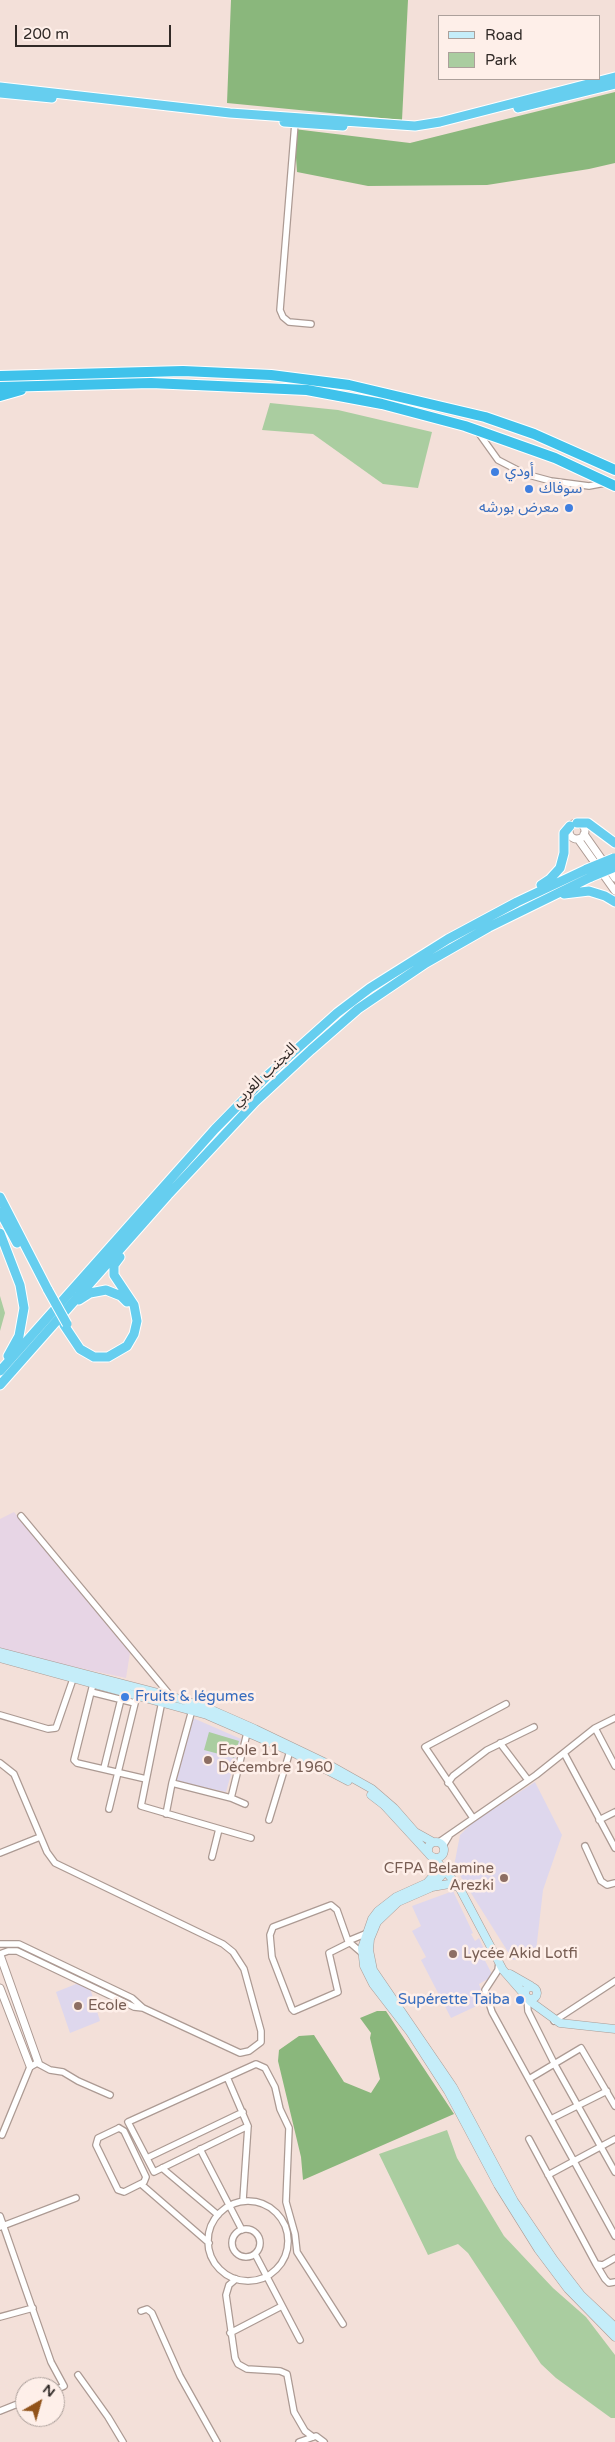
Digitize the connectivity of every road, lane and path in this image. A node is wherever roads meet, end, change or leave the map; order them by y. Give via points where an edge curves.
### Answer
1 (615, 77) edge
2 (615, 84) edge
3 (0, 87) edge
4 (0, 93) edge
5 (295, 122) junction
6 (311, 324) dead end
7 (0, 376) edge
8 (40, 385) junction
9 (0, 387) edge
10 (0, 396) edge
11 (477, 430) junction
12 (615, 470) edge
13 (611, 485) edge
14 (573, 825) junction
15 (581, 837) junction
16 (615, 843) edge
17 (615, 861) edge
18 (589, 873) junction
19 (615, 878) edge
20 (615, 891) edge
21 (549, 897) junction
22 (517, 902) junction
23 (615, 902) edge
24 (0, 1197) edge
25 (0, 1212) edge
26 (153, 1212) junction
27 (0, 1233) edge
28 (47, 1291) junction
29 (63, 1323) junction
30 (0, 1366) edge
31 (0, 1370) edge
32 (0, 1385) edge
33 (21, 1516) dead end
34 (0, 1652) edge
35 (0, 1658) edge
36 (73, 1678) junction
37 (92, 1688) junction
38 (170, 1696) junction
39 (121, 1699) junction
40 (136, 1699) junction
41 (162, 1701) junction
42 (506, 1704) dead end
43 (192, 1710) junction
44 (0, 1715) edge
45 (615, 1718) edge
46 (534, 1727) dead end
47 (595, 1728) junction
48 (247, 1733) junction
49 (500, 1743) junction
50 (290, 1751) junction
51 (564, 1753) junction
52 (0, 1763) edge
53 (615, 1766) edge
54 (104, 1768) junction
55 (119, 1774) junction
56 (146, 1779) junction
57 (528, 1780) junction
58 (448, 1783) junction
59 (172, 1784) junction
60 (232, 1798) junction
61 (245, 1804) dead end
62 (109, 1809) dead end
63 (615, 1812) edge
64 (166, 1814) junction
65 (473, 1818) junction
66 (269, 1820) dead end
67 (600, 1820) junction
68 (220, 1829) junction
69 (40, 1837) junction
70 (251, 1838) dead end
71 (440, 1845) junction
72 (585, 1846) dead end
73 (615, 1848) edge
74 (0, 1853) edge
75 (431, 1855) junction
76 (212, 1858) dead end
77 (439, 1864) junction
78 (448, 1870) junction
79 (615, 1883) edge
80 (457, 1884) junction
81 (430, 1888) junction
82 (365, 1934) junction
83 (348, 1942) junction
84 (0, 1944) edge
85 (363, 1954) junction
86 (0, 1955) edge
87 (499, 1962) junction
88 (615, 1981) edge
89 (531, 1986) junction
90 (0, 1988) edge
91 (538, 1992) junction
92 (527, 1997) junction
93 (143, 2008) junction
94 (552, 2019) junction
95 (615, 2029) edge
96 (38, 2062) junction
97 (555, 2065) junction
98 (30, 2066) junction
99 (227, 2077) junction
100 (529, 2079) junction
101 (607, 2091) junction
102 (110, 2095) dead end
103 (578, 2105) junction
104 (615, 2106) edge
105 (244, 2112) junction
106 (550, 2118) junction
107 (248, 2126) junction
108 (2, 2135) dead end
109 (529, 2139) dead end
110 (615, 2139) edge
111 (601, 2146) junction
112 (200, 2149) junction
113 (147, 2158) junction
114 (574, 2161) junction
115 (162, 2168) junction
116 (615, 2172) edge
117 (548, 2175) junction
118 (141, 2184) junction
119 (76, 2198) dead end
120 (243, 2200) junction
121 (229, 2206) junction
122 (218, 2215) junction
123 (0, 2216) edge
124 (2, 2227) edge
125 (242, 2230) junction
126 (615, 2236) edge
127 (209, 2244) junction
128 (288, 2246) junction
129 (297, 2252) junction
130 (255, 2254) junction
131 (615, 2258) edge
132 (596, 2264) junction
133 (267, 2277) junction
134 (236, 2279) junction
135 (615, 2282) edge
136 (282, 2306) junction
137 (33, 2308) junction
138 (141, 2310) dead end
139 (0, 2317) edge
140 (593, 2317) junction
141 (343, 2324) dead end
142 (615, 2328) edge
143 (230, 2333) junction
144 (615, 2337) edge
145 (300, 2340) dead end
146 (615, 2345) edge
147 (78, 2375) dead end
148 (59, 2377) edge
149 (15, 2405) edge
150 (0, 2411) edge
151 (313, 2437) junction
152 (123, 2442) edge
153 (217, 2442) edge
154 (299, 2442) edge
155 (324, 2442) edge

1 - 3 highway via 415,126 230,113
2 - 5 highway via 426,130
4 - 5 highway via 228,119
5 - 6 street via 280,310 289,322
7 - 12 highway via 183,370 271,375 349,385 485,417 534,434
8 - 9 highway
8 - 10 highway
8 - 11 highway via 151,383 307,390 382,404
11 - 13 highway via 555,458
11 - 13 street via 498,460 525,474 589,486
14 - 15 street via 571,836
14 - 15 street via 584,826
14 - 16 highway via 588,824
14 - 22 highway via 564,833 563,858 557,872
15 - 19 street
15 - 20 street
17 - 18 highway, التجنب الغربي, bridge
18 - 21 highway, التجنب الغربي
18 - 22 highway, التجنب الغربي
21 - 23 highway via 584,891 600,894
21 - 26 highway, التجنب الغربي via 467,939 358,1009 255,1102
22 - 31 highway, التجنب الغربي via 448,939 370,988 292,1054 215,1130
24 - 28 highway
25 - 28 highway
26 - 29 highway, التجنب الغربي
26 - 29 highway via 114,1265 116,1280 136,1312 134,1334 127,1346 108,1357 94,1357 80,1349
27 - 30 highway via 20,1285 24,1308 19,1336
28 - 29 highway, bridge
29 - 29 highway via 81,1298 98,1290 112,1291 121,1296 133,1315 128,1340 118,1350 107,1354 94,1353 81,1346
29 - 32 highway, التجنب الغربي
33 - 38 street
34 - 38 main road
35 - 36 main road
36 - 37 main road
36 - 44 street via 56,1728 48,1729
37 - 39 street
37 - 40 main road
37 - 54 street via 73,1758 77,1763
38 - 71 main road via 205,1707 324,1762 380,1795 416,1832
39 - 40 street
39 - 54 street
40 - 41 main road
40 - 55 street
41 - 43 main road
41 - 56 street
42 - 58 street via 425,1747
43 - 48 main road
43 - 59 street
45 - 47 street
46 - 49 street
47 - 51 street
47 - 53 street
48 - 50 main road
48 - 60 street
49 - 57 street
49 - 58 street via 473,1759
50 - 66 street
50 - 75 main road via 350,1781 376,1799
51 - 57 street
51 - 67 street
52 - 69 street via 14,1774
54 - 55 street
55 - 56 street
55 - 62 street
56 - 64 street via 141,1806
57 - 65 street
58 - 65 street
59 - 60 street
59 - 64 street
60 - 61 street
63 - 67 street
64 - 68 street
65 - 71 street via 451,1832
67 - 73 street
68 - 70 street
68 - 76 street
69 - 74 street
69 - 93 street via 51,1860 56,1863 223,1944 233,1952 244,1969 261,2042 240,2053
71 - 75 main road via 441,1856
71 - 75 main road via 429,1845
71 - 78 main road
72 - 79 street via 601,1881 607,1885
75 - 77 main road
77 - 78 main road
77 - 82 main road via 427,1883 396,1897 378,1911
78 - 80 main road
78 - 81 main road
80 - 81 main road
80 - 87 main road
81 - 142 main road via 398,1902 377,1922 370,1939 372,1970 453,2087 514,2201 554,2260 581,2295
82 - 83 street
82 - 85 main road
83 - 83 street via 329,1953 338,1992 294,2011 272,1957 270,1935 273,1927 331,1905 337,1910
83 - 85 street
84 - 93 street via 19,1944 132,1998
85 - 140 main road via 372,1984 410,2032 448,2091 521,2224 555,2273
86 - 93 street via 8,1950 17,1951 136,2008
86 - 96 street
87 - 89 main road via 513,1976
87 - 92 main road
87 - 100 street via 498,1970 485,1990 486,1999
88 - 94 street
89 - 91 main road
89 - 92 main road via 525,1990
90 - 98 street
91 - 92 main road via 535,1998
91 - 94 main road via 538,1998
92 - 94 main road
92 - 97 street via 528,2011
94 - 95 main road via 571,2026
96 - 98 street
96 - 102 street
97 - 100 street
97 - 101 street via 581,2048
97 - 103 street
98 - 108 street
99 - 105 street
99 - 113 street via 128,2122
99 - 129 street via 260,2064 275,2087 289,2128 286,2202
100 - 106 street
101 - 103 street
101 - 104 street
103 - 106 street
103 - 111 street
105 - 107 street
105 - 113 street
106 - 114 street
107 - 112 street
107 - 120 street
109 - 117 street
110 - 111 street
111 - 114 street
111 - 116 street
112 - 115 street
112 - 121 street
113 - 115 street via 154,2172
114 - 117 street
114 - 126 street
115 - 122 street
117 - 132 street
118 - 118 street via 124,2192 118,2190 96,2145 98,2138 118,2128 123,2130 145,2176
118 - 127 street
119 - 124 street
120 - 121 street
120 - 128 street via 261,2203 272,2210 288,2230
121 - 122 street
121 - 125 street
122 - 127 street via 211,2226
123 - 124 street
124 - 137 street
125 - 130 street via 251,2230 258,2237 260,2246
125 - 130 street via 234,2238 234,2250 244,2256
127 - 134 street via 217,2266 225,2275
128 - 129 street
128 - 133 street via 286,2257
129 - 141 street
130 - 133 street
131 - 132 street via 603,2265
132 - 135 street via 609,2283
133 - 134 street via 251,2281
133 - 136 street
134 - 143 street via 229,2285 226,2295
136 - 143 street
136 - 145 street
137 - 139 street
137 - 148 street
138 - 153 street via 152,2313 180,2376
140 - 144 main road
140 - 146 main road
143 - 151 street via 235,2358 242,2367 287,2374 294,2412 305,2431
147 - 152 street
149 - 150 street
151 - 154 street
151 - 155 street

